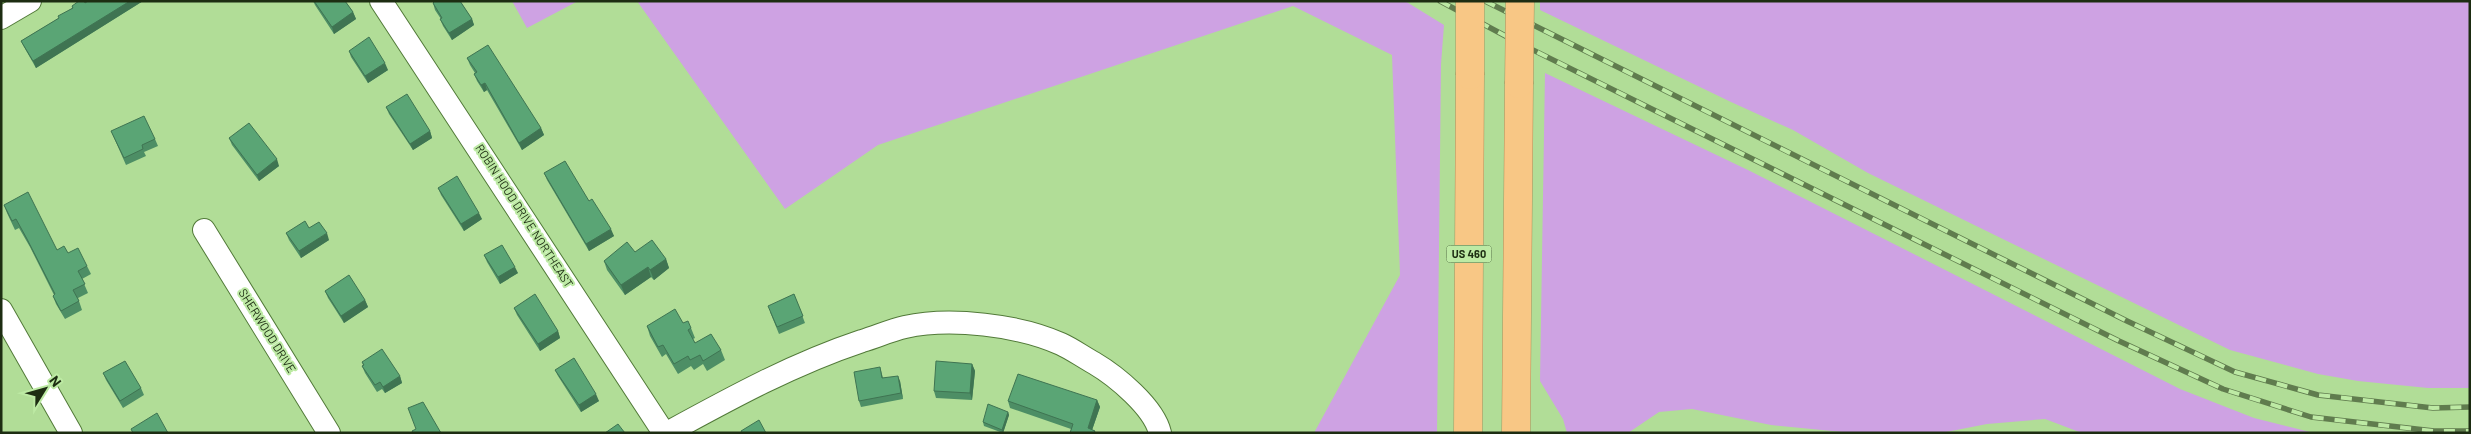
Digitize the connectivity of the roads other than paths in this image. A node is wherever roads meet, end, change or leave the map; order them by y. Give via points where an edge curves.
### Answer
1 (30, 1) edge
2 (381, 1) edge
3 (1470, 1) edge
4 (1520, 1) edge
5 (1, 18) edge
6 (204, 230) dead end
7 (1, 310) edge
8 (71, 433) edge
9 (329, 433) edge
10 (666, 433) edge
11 (1160, 433) edge
12 (1468, 433) edge
13 (1516, 433) edge

1 - 5 street
2 - 10 street, ROBIN HOOD DRIVE NORTHEAST
3 - 12 highway, US 460, bridge
4 - 13 highway, bridge
6 - 9 street, SHERWOOD DRIVE
7 - 8 street
10 - 11 street via 782,372 841,348 906,327 958,323 1005,328 1060,344 1104,369 1138,398

